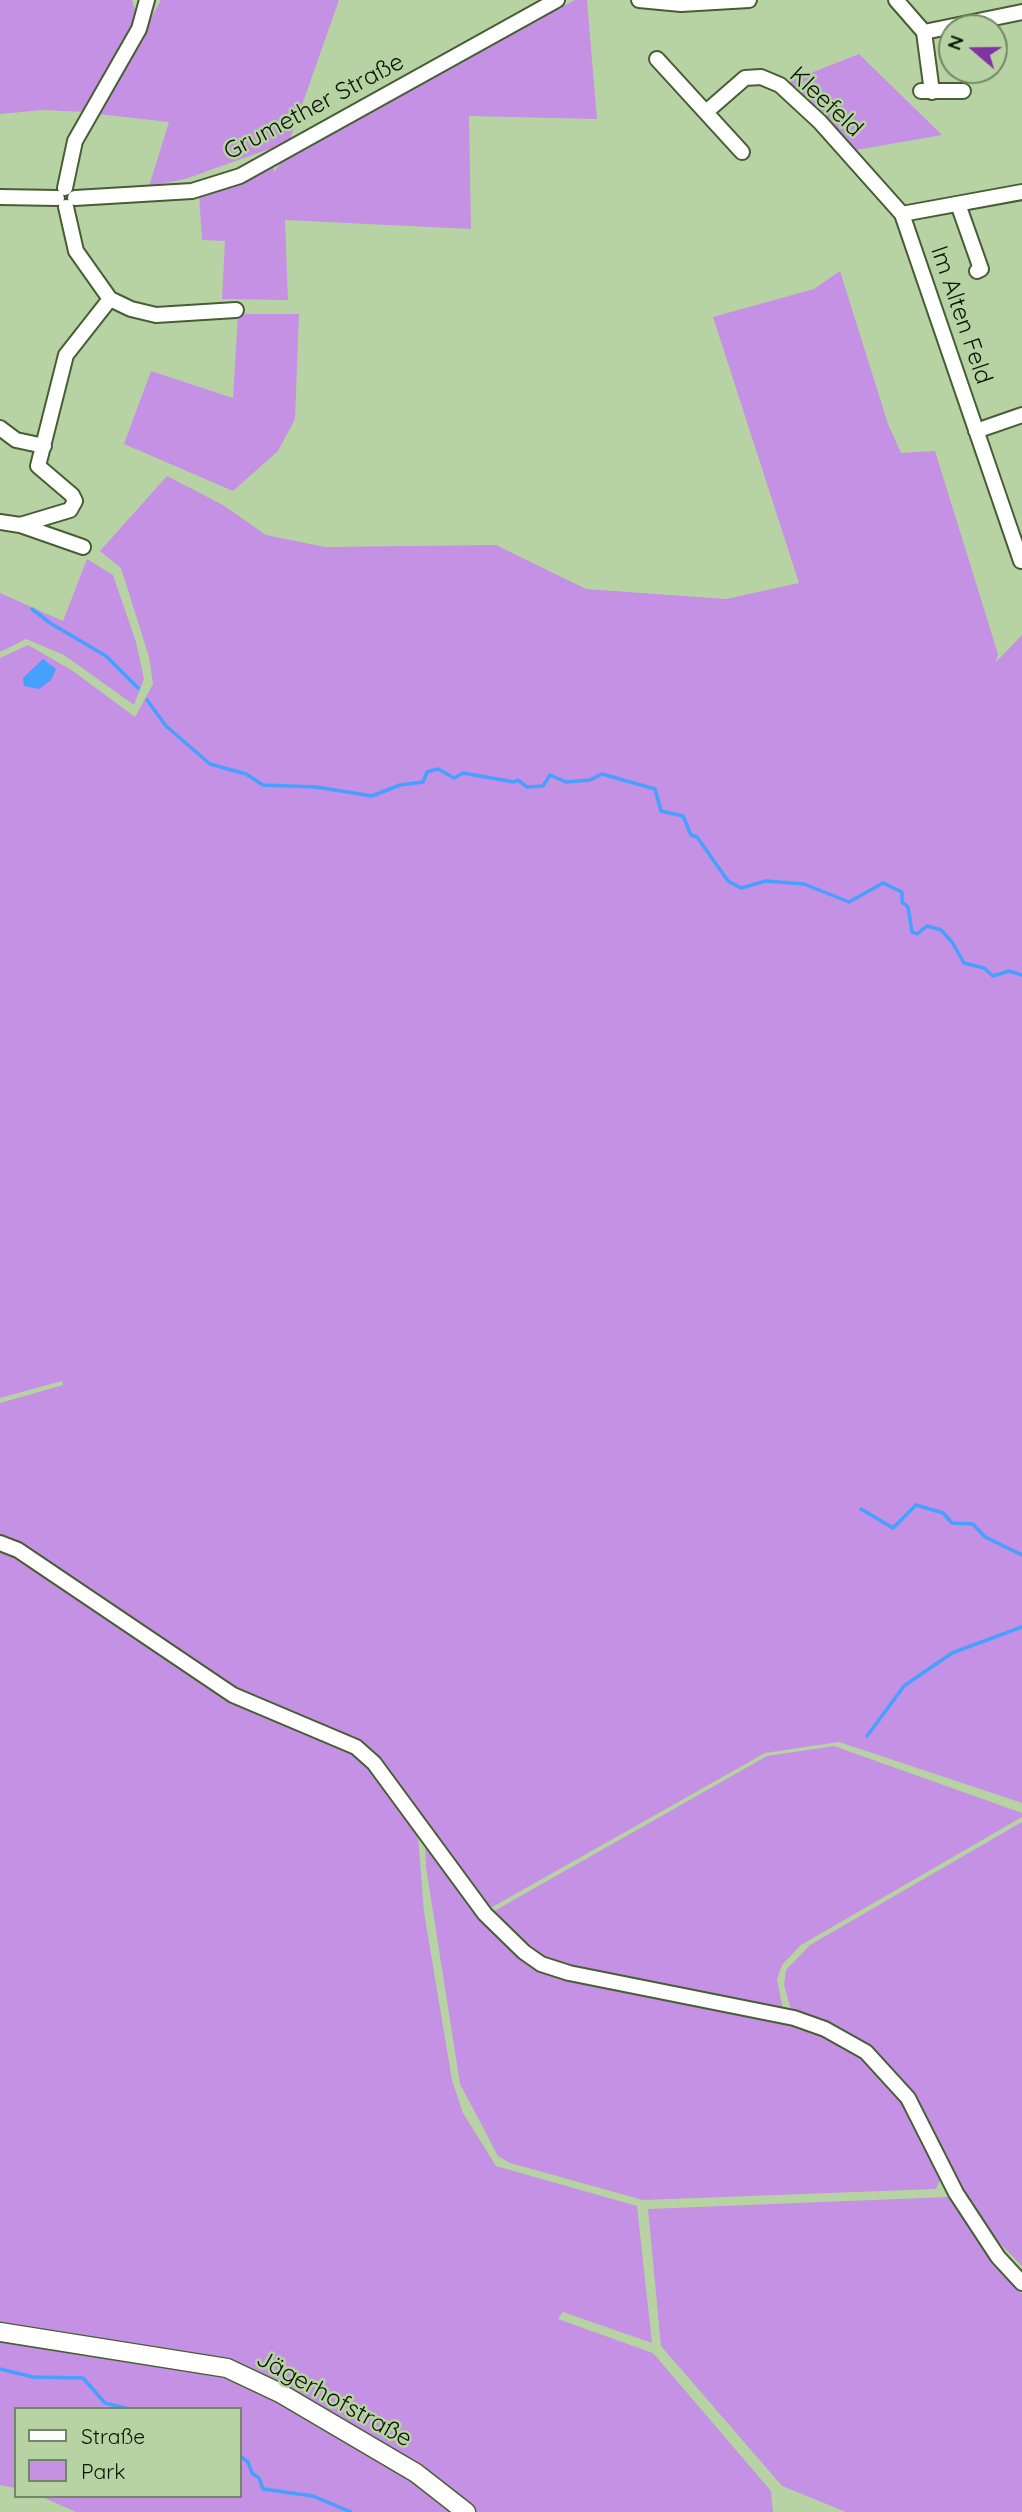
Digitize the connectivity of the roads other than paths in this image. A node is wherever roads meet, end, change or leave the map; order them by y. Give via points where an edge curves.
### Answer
1 (147, 0) edge
2 (557, 0) edge
3 (639, 0) edge
4 (749, 0) edge
5 (896, 0) edge
6 (1022, 12) edge
7 (924, 32) junction
8 (657, 59) dead end
9 (963, 91) dead end
10 (706, 112) junction
11 (742, 152) dead end
12 (1022, 192) edge
13 (0, 197) edge
14 (66, 198) junction
15 (958, 204) junction
16 (902, 214) junction
17 (977, 271) dead end
18 (110, 299) junction
19 (236, 310) dead end
20 (1022, 415) edge
21 (0, 428) edge
22 (976, 431) junction
23 (44, 446) junction
24 (0, 522) edge
25 (20, 525) junction
26 (83, 547) dead end
27 (1021, 561) edge
28 (0, 1543) edge
29 (1022, 2283) edge
30 (0, 2332) edge
31 (466, 2512) edge

1 - 14 street via 139,29 75,141
2 - 14 street, Grumether Straße via 240,176 192,191
3 - 4 street via 681,4
5 - 7 street
6 - 7 street
7 - 9 street via 927,91
8 - 10 street
10 - 11 street
10 - 16 street, Kleefeld via 745,78 761,77 780,85 820,122
12 - 15 street
13 - 14 street, Grumether Straße
14 - 18 street via 76,251
15 - 16 street
15 - 17 street via 981,270
16 - 22 street, Im Alten Feld
18 - 19 street via 156,315
18 - 23 street via 66,355
20 - 22 street
21 - 23 street via 16,440
22 - 27 street, Im Alten Feld
23 - 25 street via 38,466 75,501 70,510
24 - 25 street
25 - 26 street
28 - 29 street via 18,1550 233,1695 356,1747 374,1763 485,1914 541,1964 794,2018 866,2052 908,2098 956,2193 998,2257
30 - 31 main road, Jägerhofstraße via 227,2368 280,2393 416,2473

